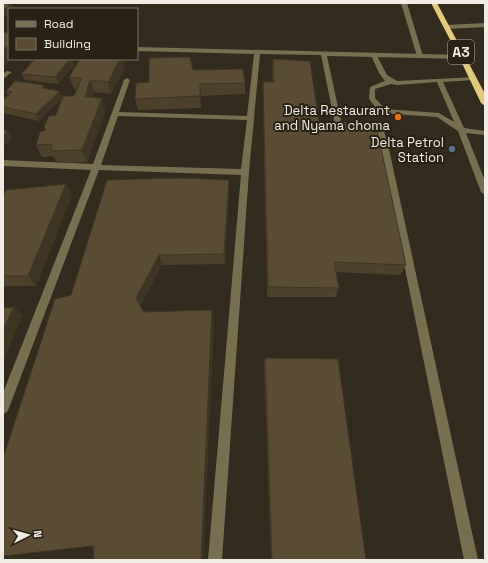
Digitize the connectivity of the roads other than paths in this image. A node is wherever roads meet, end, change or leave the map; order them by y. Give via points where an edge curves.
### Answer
1 (404, 3) edge
2 (434, 3) edge
3 (485, 25) edge
4 (447, 27) junction
5 (138, 49) edge
6 (257, 53) junction
7 (324, 54) junction
8 (374, 55) junction
9 (420, 56) junction
10 (463, 57) junction
11 (9, 72) dead end
12 (3, 77) edge
13 (473, 78) junction
14 (127, 80) dead end
15 (439, 80) junction
16 (389, 82) junction
17 (485, 103) edge
18 (116, 114) junction
19 (250, 118) junction
20 (461, 130) junction
21 (485, 133) edge
22 (3, 163) edge
23 (96, 167) junction
24 (245, 172) junction
25 (485, 192) edge
26 (3, 408) edge
27 (215, 560) edge
28 (471, 560) edge

1 - 9 street
2 - 4 highway, A3
3 - 4 street
4 - 10 highway, A3
5 - 6 street
6 - 7 street
6 - 19 street
7 - 8 street
7 - 28 street via 338,122 345,126 374,125 378,127 383,140
8 - 9 street
8 - 16 street
9 - 10 street
10 - 13 highway, A3
11 - 12 street
13 - 15 street
13 - 17 highway, A3
14 - 18 street
15 - 16 street
15 - 20 street
16 - 20 street via 372,88 371,98 383,111 439,115
18 - 19 street
18 - 23 street
19 - 24 street
20 - 21 street
20 - 25 street
22 - 23 street
23 - 24 street
23 - 26 street
24 - 27 street

